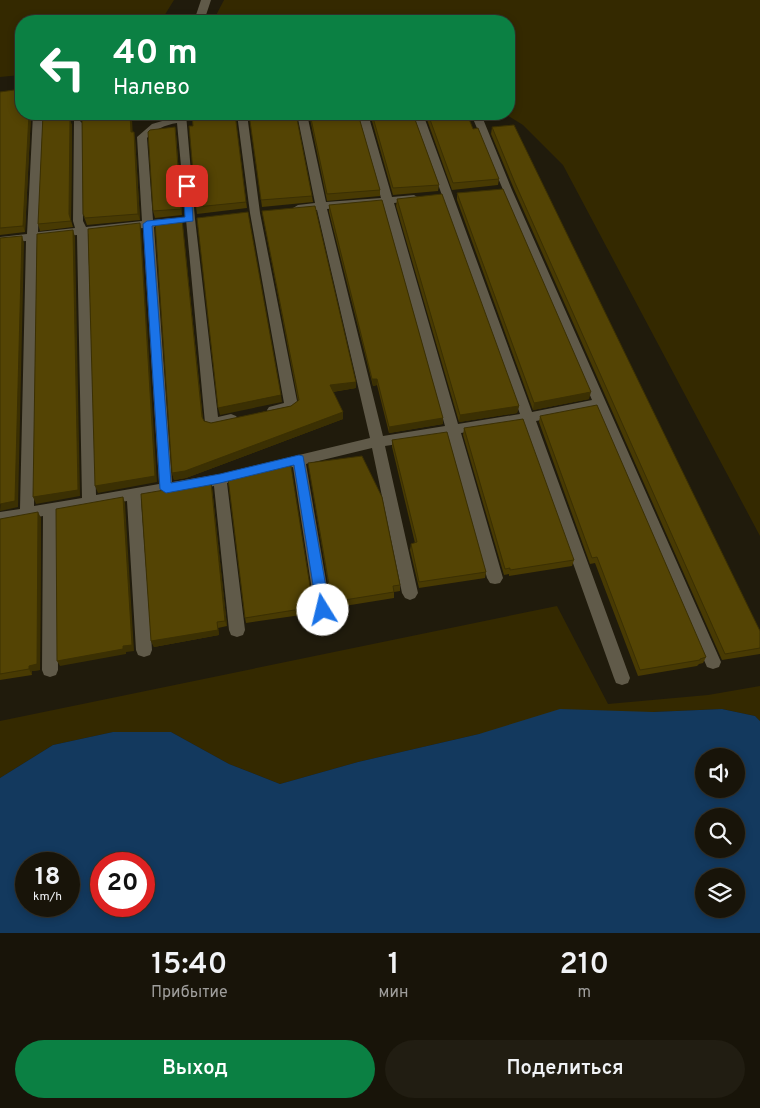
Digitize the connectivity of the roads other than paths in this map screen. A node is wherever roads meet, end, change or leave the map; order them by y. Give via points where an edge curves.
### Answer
1 (206, 0) edge
2 (201, 15) edge
3 (38, 120) edge
4 (170, 120) edge
5 (182, 120) edge
6 (243, 120) edge
7 (303, 120) edge
8 (364, 120) edge
9 (420, 120) edge
10 (478, 120) edge
11 (77, 123) dead end
12 (441, 196) junction
13 (386, 200) junction
14 (321, 206) junction
15 (284, 210) edge
16 (194, 219) junction
17 (147, 224) junction
18 (82, 231) junction
19 (32, 236) junction
20 (0, 240) edge
21 (601, 403) junction
22 (264, 412) edge
23 (247, 416) edge
24 (526, 418) junction
25 (452, 430) junction
26 (376, 442) junction
27 (299, 460) junction
28 (220, 479) junction
29 (166, 489) junction
30 (134, 494) junction
31 (89, 502) junction
32 (50, 510) junction
33 (27, 513) junction
34 (0, 518) edge
35 (496, 578) dead end
36 (410, 593) dead end
37 (323, 610) dead end
38 (237, 630) dead end
39 (144, 650) dead end
40 (713, 662) dead end
41 (50, 670) dead end
42 (622, 678) dead end

1 - 2 street
3 - 19 lane
4 - 17 lane via 156,125 142,137
5 - 16 lane
6 - 22 lane via 291,406
7 - 14 lane
8 - 13 lane
9 - 12 lane
10 - 21 lane via 503,190
11 - 18 lane via 78,221
12 - 13 lane
12 - 24 lane
13 - 14 lane
13 - 25 lane
14 - 15 lane
14 - 26 lane via 366,388
16 - 17 lane
16 - 23 lane via 212,423
17 - 18 lane
17 - 29 lane
18 - 19 lane
18 - 31 lane
19 - 20 lane
19 - 33 lane
21 - 24 lane
21 - 40 lane
24 - 25 lane
24 - 42 lane
25 - 26 lane
25 - 35 lane
26 - 27 lane
26 - 36 lane
27 - 28 lane
27 - 37 lane
28 - 29 lane
28 - 38 lane
29 - 30 lane
30 - 31 lane
30 - 39 lane
31 - 32 lane
32 - 33 lane
32 - 41 lane
33 - 34 lane

